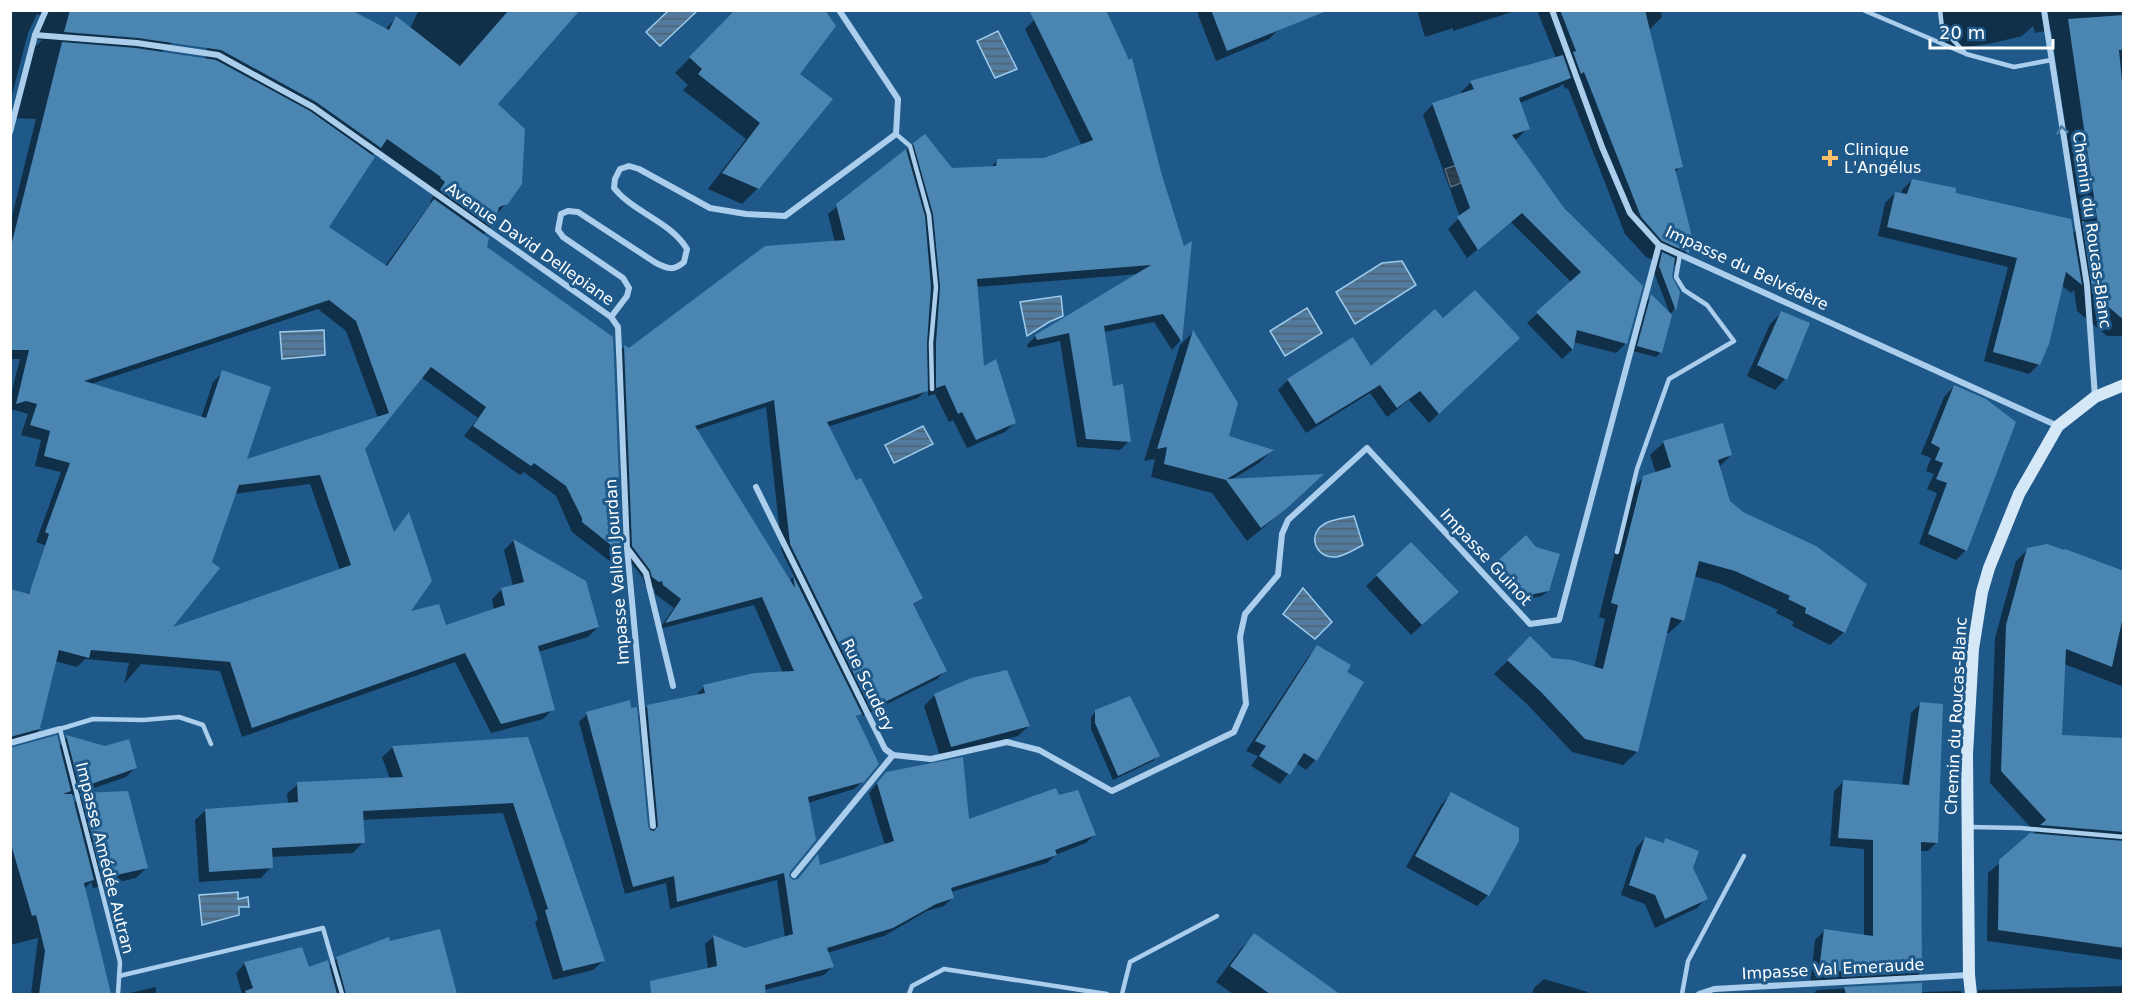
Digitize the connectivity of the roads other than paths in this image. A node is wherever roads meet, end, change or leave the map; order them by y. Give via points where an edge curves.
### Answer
1 (46, 10) edge
2 (839, 10) edge
3 (1552, 10) edge
4 (1863, 10) edge
5 (1940, 10) edge
6 (2044, 10) edge
7 (35, 35) junction
8 (1966, 54) junction
9 (2051, 60) junction
10 (10, 132) edge
11 (896, 134) junction
12 (1659, 245) junction
13 (1680, 254) junction
14 (611, 318) junction
15 (2124, 385) edge
16 (932, 388) dead end
17 (2095, 397) junction
18 (2058, 426) junction
19 (756, 487) dead end
20 (627, 548) junction
21 (1617, 552) dead end
22 (673, 686) dead end
23 (60, 729) junction
24 (1234, 732) joint
25 (10, 744) edge
26 (211, 744) dead end
27 (893, 755) junction
28 (653, 826) dead end
29 (1966, 827) junction
30 (2124, 837) edge
31 (1744, 856) dead end
32 (794, 874) dead end
33 (1217, 916) dead end
34 (1969, 975) junction
35 (119, 976) junction
36 (1714, 992) edge
37 (118, 994) edge
38 (342, 994) edge
39 (909, 994) edge
40 (1107, 994) edge
41 (1122, 994) edge
42 (1682, 994) edge
43 (1699, 994) edge
44 (1971, 994) edge

1 - 7 street
2 - 11 street via 898,99
3 - 12 street, Impasse du Belvédère via 1630,213
4 - 8 lane
5 - 8 lane via 1942,28
6 - 9 street, Chemin du Roucas-Blanc
7 - 10 street
7 - 14 street, Avenue David Dellepiane via 137,43 218,55 313,107
8 - 9 lane via 2014,67
17 -> 9 street, Chemin du Roucas-Blanc via 2086,285
11 - 14 street, Avenue David Dellepiane via 785,216 710,208 639,169 620,169 614,188 680,238 687,249 684,262 668,269 578,212 561,214 558,230 563,237 623,278 629,288
11 - 16 lane via 910,146 929,215 936,287
12 - 13 street, Impasse du Belvédère
12 - 24 street, Impasse Guinot via 1560,620 1530,624 1367,448 1288,520 1282,534 1278,575 1245,614 1240,637 1246,704
13 - 18 street, Impasse du Belvédère
13 - 21 lane via 1676,277 1684,290 1707,305 1734,341 1669,379 1637,469
14 - 20 street, Impasse Vallon Jourdan via 618,327
15 - 17 street
17 - 18 street, Chemin du Roucas-Blanc
18 - 29 street, Chemin du Roucas-Blanc via 2019,494 1982,591 1973,649
19 - 27 street, Rue Scudery via 885,749
20 - 22 street via 646,573
20 - 28 street, Impasse Vallon Jourdan
23 - 25 street
23 - 26 lane via 93,719 179,717 203,724
23 - 35 lane, Impasse Amédée Autran via 120,963
24 - 27 street, Rue Scudery via 1112,791 1039,750 1007,742 931,759
27 - 32 street
29 - 30 lane
29 - 34 street, Chemin du Roucas-Blanc
31 - 42 lane via 1688,961
33 - 41 lane via 1130,962
34 - 36 street, Impasse Val Emeraude
34 - 44 street, Chemin du Roucas-Blanc
35 - 37 lane, Impasse Amédée Autran
35 - 38 lane via 323,928
36 - 43 street, Impasse Val Emeraude
39 - 40 lane via 912,986 944,969

